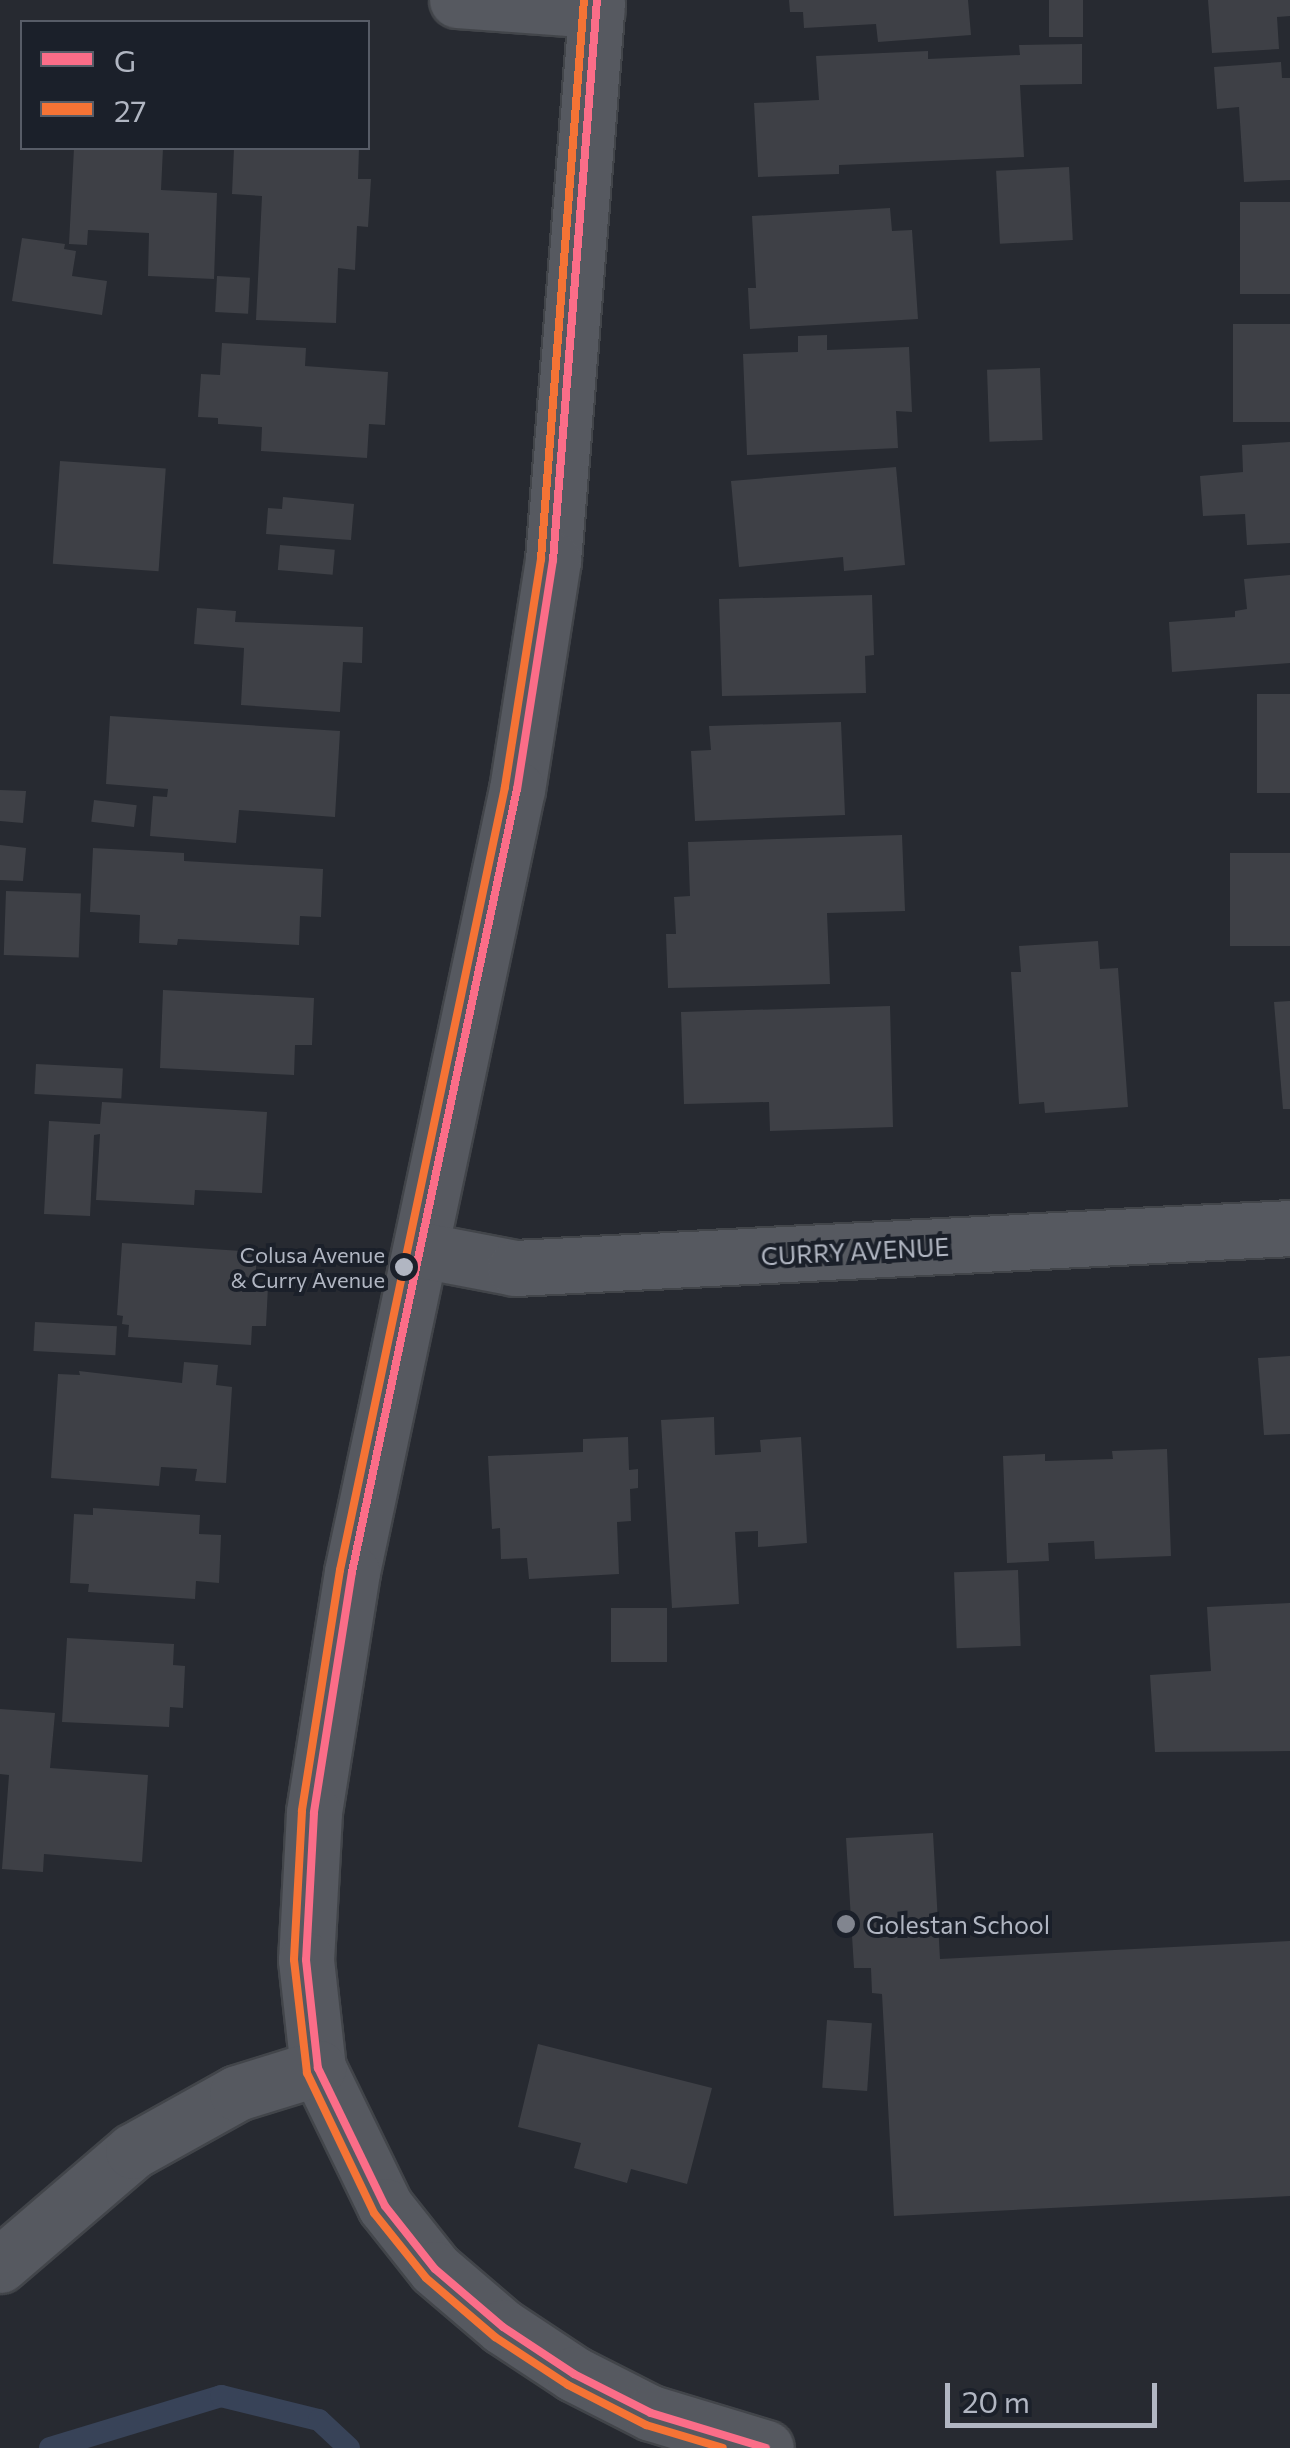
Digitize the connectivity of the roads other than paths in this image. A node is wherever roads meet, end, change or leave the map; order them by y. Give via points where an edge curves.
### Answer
1 (457, 0) edge
2 (597, 5) edge
3 (1290, 1228) edge
4 (421, 1250) junction
5 (318, 2068) junction
6 (0, 2265) edge
7 (766, 2448) edge

1 - 2 street
2 - 4 street via 554,560 517,789
3 - 4 street, CURRY AVENUE via 515,1268
4 - 5 street via 352,1572 314,1813 306,1960
5 - 6 street via 237,2093 133,2151
5 - 7 street via 386,2206 436,2269 502,2327 650,2413

